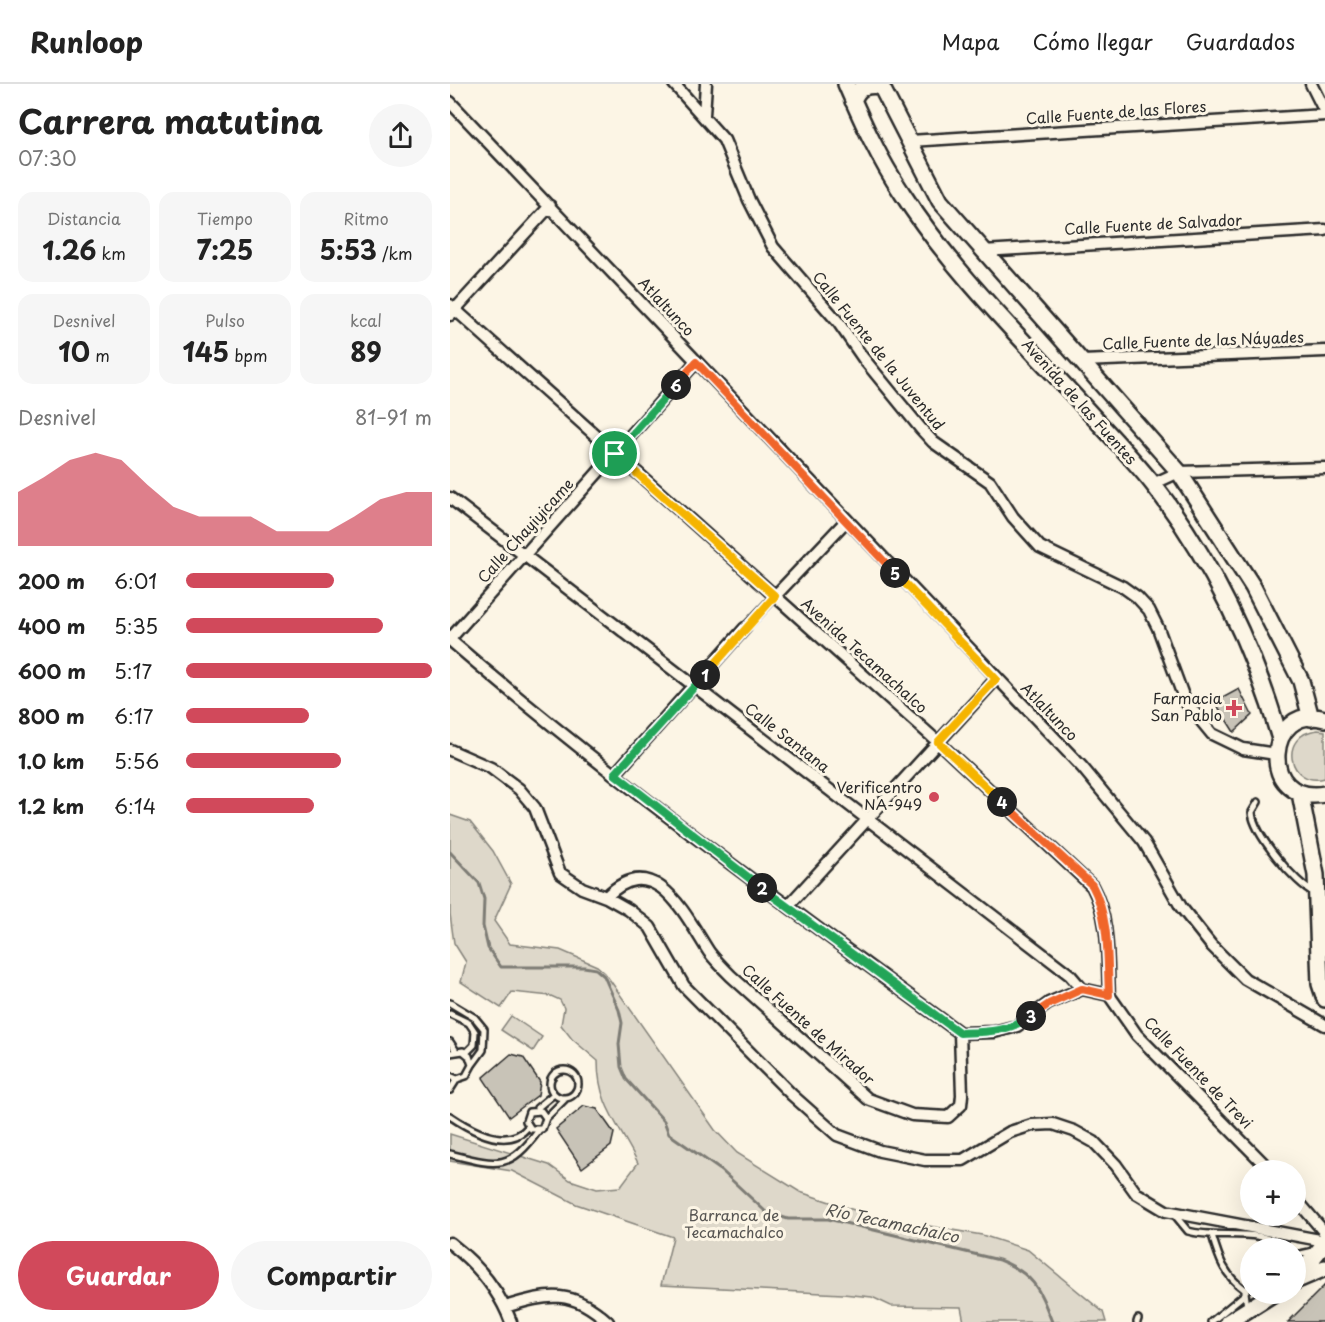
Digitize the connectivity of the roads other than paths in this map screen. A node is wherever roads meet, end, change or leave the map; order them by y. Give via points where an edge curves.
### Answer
1 (674, 84) edge
2 (706, 84) edge
3 (846, 84) edge
4 (1311, 84) edge
5 (880, 85) edge
6 (853, 101) junction
7 (450, 102) edge
8 (1325, 113) edge
9 (704, 115) junction
10 (910, 141) junction
11 (549, 206) junction
12 (1325, 230) edge
13 (983, 251) junction
14 (452, 310) edge
15 (1325, 351) edge
16 (1082, 361) junction
17 (696, 362) junction
18 (615, 454) junction
19 (1325, 468) edge
20 (1179, 472) junction
21 (1153, 484) junction
22 (450, 498) edge
23 (846, 521) junction
24 (525, 556) junction
25 (775, 596) junction
26 (745, 628) joint
27 (450, 640) edge
28 (996, 679) junction
29 (695, 686) junction
30 (1320, 717) edge
31 (1280, 739) junction
32 (938, 742) junction
33 (450, 750) edge
34 (1276, 754) junction
35 (615, 774) junction
36 (1300, 793) junction
37 (1325, 794) edge
38 (1258, 802) dead end
39 (868, 818) junction
40 (1317, 894) junction
41 (606, 897) junction
42 (788, 906) junction
43 (1082, 989) junction
44 (1109, 995) junction
45 (1325, 999) edge
46 (450, 1003) edge
47 (450, 1014) edge
48 (1325, 1025) edge
49 (960, 1033) junction
50 (450, 1042) edge
51 (453, 1052) edge
52 (466, 1053) junction
53 (472, 1065) junction
54 (450, 1077) edge
55 (457, 1079) junction
56 (450, 1090) edge
57 (554, 1094) junction
58 (566, 1098) junction
59 (535, 1109) junction
60 (450, 1118) edge
61 (546, 1118) junction
62 (528, 1127) junction
63 (539, 1130) junction
64 (450, 1154) edge
65 (1260, 1160) edge
66 (1306, 1211) edge
67 (1174, 1214) junction
68 (1325, 1233) edge
69 (1212, 1235) junction
70 (1263, 1238) edge
71 (450, 1243) edge
72 (1323, 1245) edge
73 (1306, 1251) edge
74 (1306, 1267) edge
75 (1325, 1268) edge
76 (1306, 1276) edge
77 (1240, 1290) edge
78 (1240, 1301) edge
79 (1241, 1304) edge
80 (505, 1307) junction
81 (511, 1322) edge
82 (608, 1322) edge
83 (1211, 1322) edge
84 (1228, 1322) edge

1 - 9 street, Calle Fuente de la Juventud
2 - 9 street
3 - 6 main road, Avenida de las Fuentes
4 - 8 street
5 - 6 main road via 861,88
5 - 10 main road, Avenida de las Fuentes
6 - 21 main road, Avenida de las Fuentes via 889,172 928,230
7 - 11 street, Atlaltunco
8 - 10 street, Calle Fuente de las Flores
9 - 34 street, Calle Fuente de la Juventud via 724,140 773,248 838,322 921,429 990,483 1040,547 1137,597 1158,628 1185,701 1212,734 1243,749
10 - 13 main road, Avenida de las Fuentes via 940,201
11 - 14 street
11 - 17 street, Atlaltunco
12 - 13 street, Calle Fuente de Salvador
13 - 16 main road, Avenida de las Fuentes
14 - 18 street, Avenida Tecamachalco
15 - 16 street, Calle Fuente de las Náyades
16 - 20 main road, Avenida de las Fuentes
17 - 18 street, Calle Chayiyicame
17 - 23 street, Atlaltunco
18 - 24 street, Calle Chayiyicame
18 - 25 street, Avenida Tecamachalco
19 - 20 street
20 - 21 street
20 - 30 main road, Avenida de las Fuentes via 1253,587
21 - 31 main road, Avenida de las Fuentes via 1211,573 1256,669
22 - 24 street, Calle Santana
23 - 25 street
23 - 28 street, Atlaltunco
24 - 27 street, Calle Chayiyicame
24 - 29 street, Calle Santana
25 - 26 street
25 - 32 street, Avenida Tecamachalco
26 - 29 street
27 - 35 street
28 - 32 street
28 - 48 street, Atlaltunco via 1082,767 1144,842 1181,908 1211,945 1245,979
29 - 35 street
29 - 39 street, Calle Santana
30 - 31 main road via 1290,726
31 - 34 main road
32 - 39 street
32 - 44 street, Avenida Tecamachalco via 1092,885 1106,922
33 - 41 street via 492,768 519,789 535,808 560,873 582,888
34 - 36 main road via 1284,781
35 - 42 street
36 - 37 main road
36 - 40 main road
38 - 40 lane via 1252,812 1259,831 1298,883
39 - 42 street
39 - 43 street, Calle Santana via 1070,975
40 - 45 main road via 1320,984
41 - 49 street, Calle Fuente de Mirador via 619,885 636,879 648,879 659,885 731,976 868,1099 912,1114 948,1117 955,1113 962,1095
41 - 67 street via 650,927 684,986 837,1135 880,1151 925,1160 963,1160 1010,1132 1053,1124 1094,1142 1136,1193
42 - 49 street
43 - 44 street
43 - 49 street via 1049,1004 1017,1026 994,1032
44 - 65 street, Calle Fuente de Trevi via 1137,1035
46 - 53 lane via 475,1018 484,1029 483,1050
47 - 52 lane via 469,1023 475,1032 474,1045
50 - 51 lane
51 - 52 lane
52 - 53 lane
53 - 55 lane via 466,1076
54 - 55 lane
55 - 56 lane
57 - 58 lane
57 - 58 lane via 550,1082 554,1075 570,1072 577,1087
57 - 59 lane
58 - 61 lane
59 - 61 lane via 544,1112
59 - 62 lane via 526,1117
60 - 62 lane via 505,1140 516,1138
61 - 63 lane via 546,1124
62 - 63 lane
63 - 64 lane via 524,1150 510,1159 489,1161
66 - 68 street
67 - 69 lane via 1188,1231
67 - 72 street
69 - 70 lane
69 - 77 lane via 1221,1265
71 - 80 street via 474,1262
72 - 73 lane
72 - 74 main road
75 - 76 main road
78 - 83 lane
79 - 84 main road
80 - 81 street
80 - 82 street via 548,1295 571,1297 593,1307

